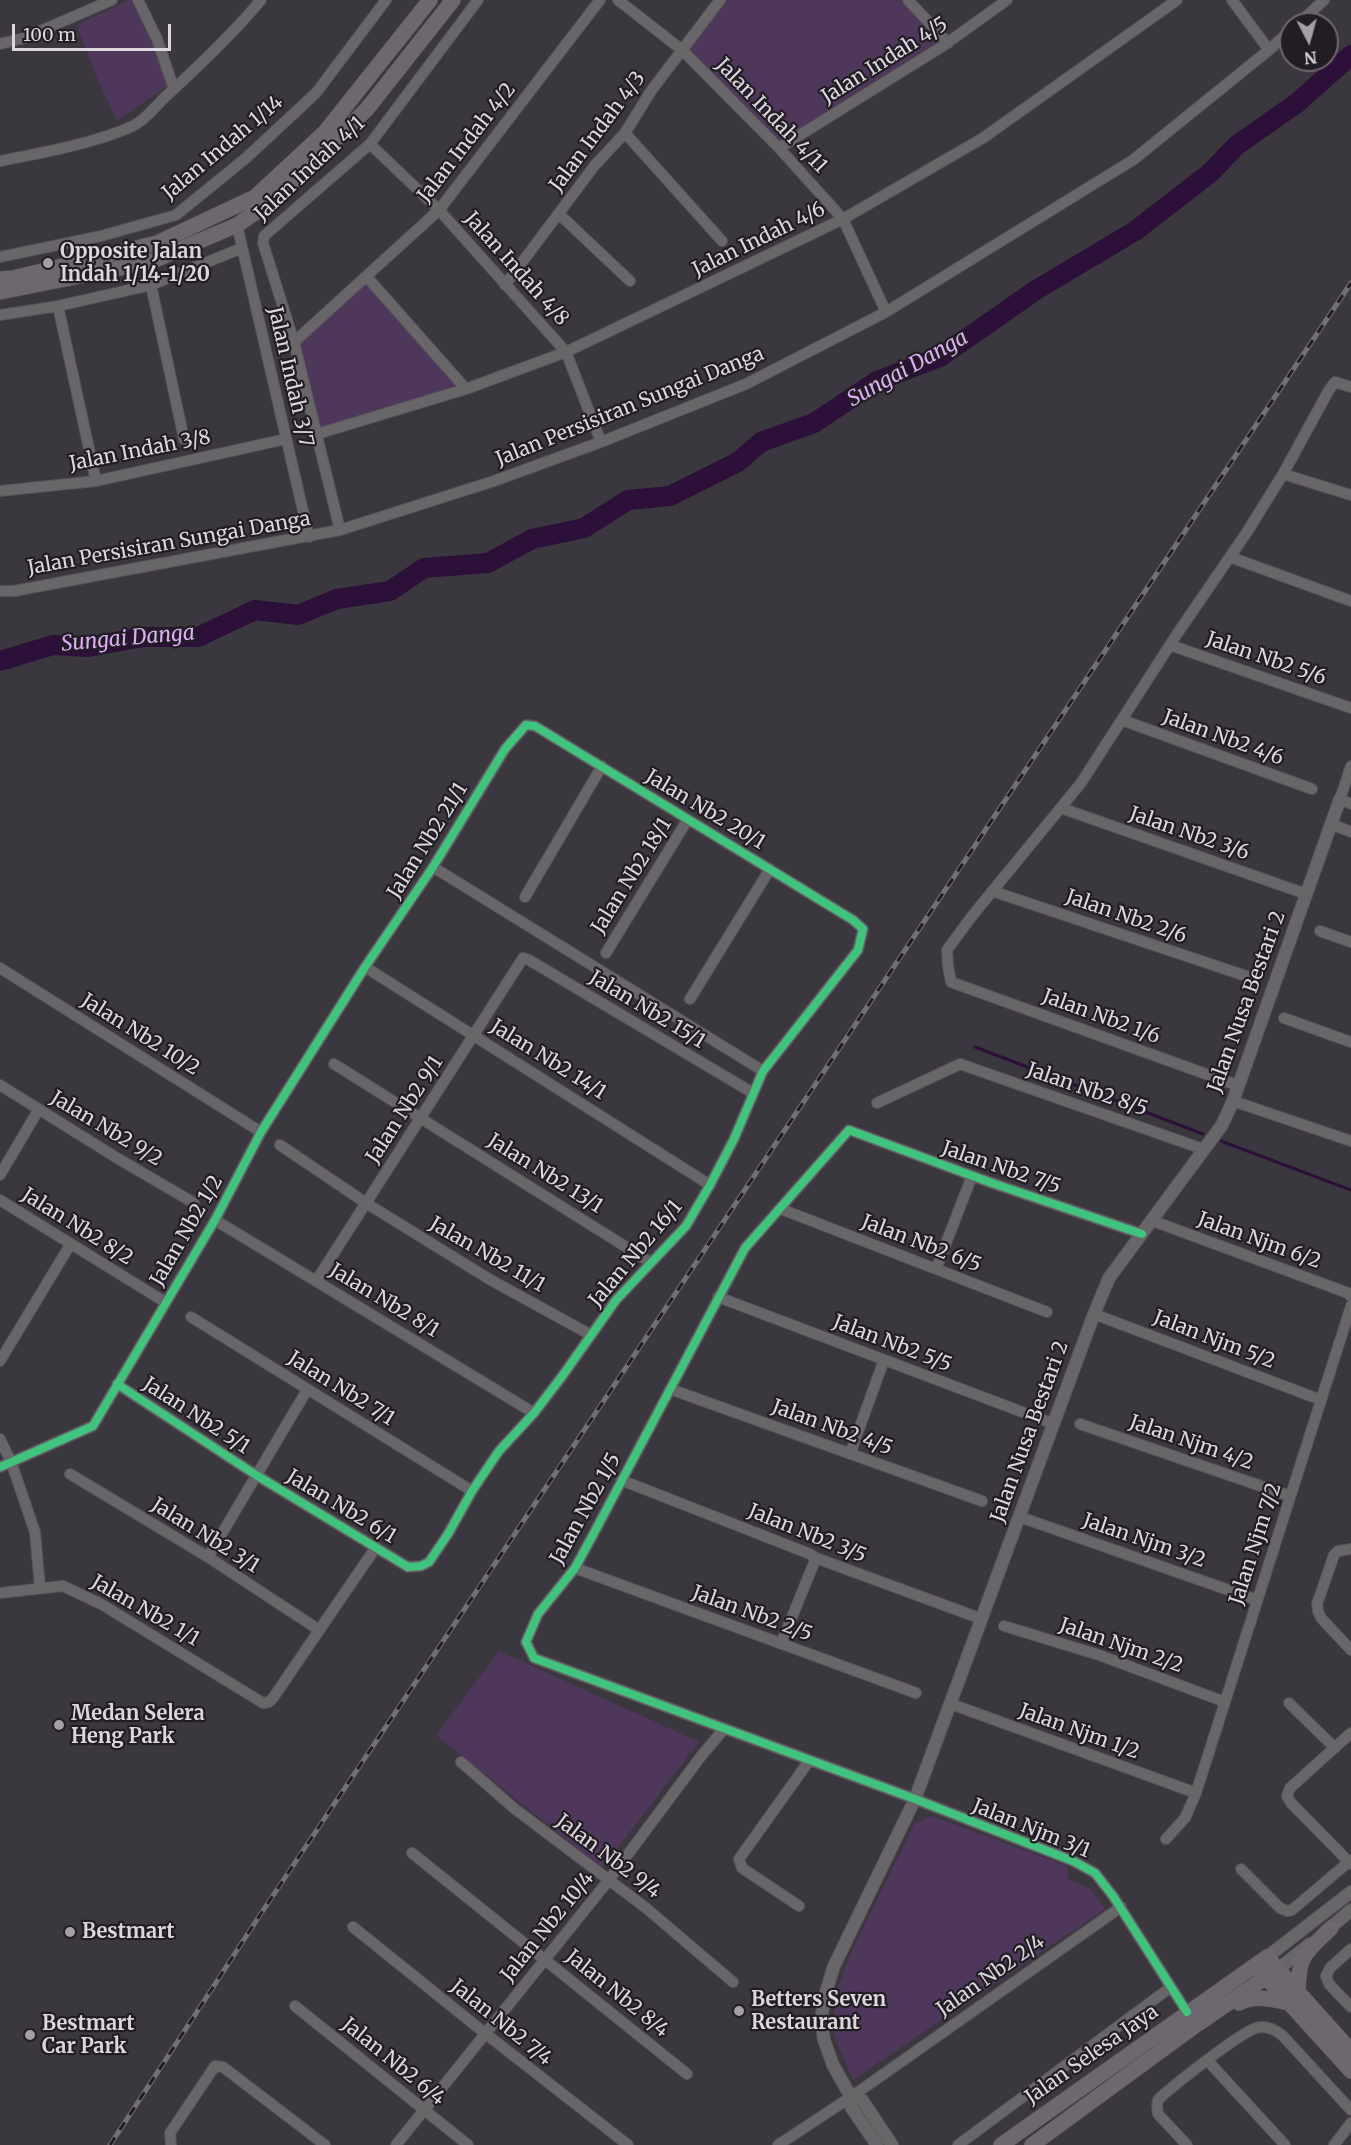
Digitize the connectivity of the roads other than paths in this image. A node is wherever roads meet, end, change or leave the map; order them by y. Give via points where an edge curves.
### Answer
1 (112, 0) edge
2 (138, 0) edge
3 (261, 0) edge
4 (386, 0) edge
5 (430, 0) edge
6 (453, 0) edge
7 (478, 0) edge
8 (600, 0) edge
9 (618, 0) edge
10 (720, 0) edge
11 (908, 0) edge
12 (1007, 0) edge
13 (1177, 0) edge
14 (1232, 0) edge
15 (1324, 0) edge
16 (1311, 12) edge
17 (1279, 41) edge
18 (0, 44) edge
19 (948, 44) junction
20 (682, 50) junction
21 (1269, 50) junction
22 (174, 89) junction
23 (625, 133) junction
24 (370, 144) junction
25 (779, 148) junction
26 (0, 160) edge
27 (439, 210) junction
28 (559, 214) junction
29 (843, 219) junction
30 (237, 225) junction
31 (722, 241) dead end
32 (242, 248) junction
33 (0, 257) edge
34 (367, 277) junction
35 (0, 279) edge
36 (630, 281) dead end
37 (151, 285) junction
38 (505, 285) junction
39 (0, 292) edge
40 (58, 306) junction
41 (886, 312) junction
42 (0, 315) edge
43 (294, 342) junction
44 (566, 352) junction
45 (1351, 387) edge
46 (466, 389) junction
47 (317, 434) junction
48 (184, 439) dead end
49 (286, 439) junction
50 (601, 442) junction
51 (1283, 474) junction
52 (96, 481) junction
53 (0, 491) edge
54 (1351, 495) edge
55 (340, 530) junction
56 (309, 537) junction
57 (1230, 556) junction
58 (0, 591) edge
59 (1351, 601) edge
60 (1170, 645) junction
61 (1351, 708) edge
62 (1122, 720) junction
63 (519, 732) joint
64 (602, 766) junction
65 (1351, 766) edge
66 (1312, 789) dead end
67 (1345, 802) edge
68 (1061, 808) junction
69 (688, 819) junction
70 (1331, 824) junction
71 (1351, 832) edge
72 (433, 867) junction
73 (770, 869) junction
74 (992, 891) junction
75 (1306, 894) junction
76 (525, 897) dead end
77 (1320, 931) dead end
78 (862, 940) joint
79 (1351, 942) edge
80 (606, 952) dead end
81 (523, 958) joint
82 (365, 966) junction
83 (0, 968) edge
84 (1249, 977) dead end
85 (690, 999) dead end
86 (1284, 1018) dead end
87 (474, 1035) junction
88 (1351, 1042) edge
89 (334, 1064) dead end
90 (763, 1071) junction
91 (0, 1085) edge
92 (1239, 1086) junction
93 (753, 1093) junction
94 (1233, 1101) junction
95 (877, 1103) dead end
96 (39, 1109) junction
97 (421, 1118) junction
98 (849, 1130) joint
99 (261, 1132) junction
100 (1351, 1141) edge
101 (280, 1145) dead end
102 (1203, 1149) junction
103 (0, 1175) edge
104 (972, 1176) junction
105 (710, 1185) junction
106 (0, 1200) edge
107 (194, 1203) dead end
108 (366, 1203) junction
109 (782, 1209) junction
110 (216, 1220) junction
111 (1153, 1221) junction
112 (1142, 1234) junction
113 (70, 1245) junction
114 (650, 1262) junction
115 (936, 1269) junction
116 (316, 1281) junction
117 (1351, 1296) edge
118 (718, 1297) junction
119 (165, 1302) junction
120 (1351, 1305) edge
121 (1047, 1312) dead end
122 (1094, 1314) junction
123 (191, 1317) dead end
124 (591, 1335) junction
125 (884, 1360) junction
126 (0, 1361) edge
127 (117, 1384) junction
128 (670, 1389) junction
129 (308, 1390) junction
130 (1321, 1400) junction
131 (534, 1413) junction
132 (1054, 1424) junction
133 (1080, 1424) dead end
134 (0, 1439) edge
135 (850, 1454) junction
136 (11, 1462) junction
137 (0, 1467) edge
138 (70, 1474) dead end
139 (256, 1475) junction
140 (621, 1480) junction
141 (472, 1491) junction
142 (1290, 1496) junction
143 (982, 1501) dead end
144 (1020, 1517) junction
145 (375, 1547) junction
146 (1351, 1549) edge
147 (208, 1557) junction
148 (816, 1558) junction
149 (408, 1567) joint
150 (575, 1568) junction
151 (40, 1587) junction
152 (0, 1593) edge
153 (1257, 1600) junction
154 (982, 1619) junction
155 (1004, 1626) dead end
156 (319, 1630) junction
157 (781, 1644) junction
158 (1351, 1650) edge
159 (916, 1693) dead end
160 (1225, 1702) junction
161 (1289, 1703) dead end
162 (951, 1704) junction
163 (724, 1729) junction
164 (1351, 1733) edge
165 (1335, 1748) junction
166 (809, 1761) junction
167 (461, 1762) dead end
168 (1196, 1792) junction
169 (915, 1800) junction
170 (1166, 1839) dead end
171 (412, 1852) dead end
172 (1350, 1862) edge
173 (1241, 1869) dead end
174 (608, 1881) junction
175 (1351, 1892) edge
176 (800, 1906) dead end
177 (1121, 1907) junction
178 (1351, 1910) edge
179 (353, 1927) dead end
180 (1331, 1928) junction
181 (1351, 1949) edge
182 (545, 1960) junction
183 (1267, 1968) junction
184 (733, 1982) dead end
185 (1171, 1987) junction
186 (1294, 1997) junction
187 (295, 2006) dead end
188 (1351, 2007) edge
189 (1187, 2012) junction
190 (1192, 2028) junction
191 (486, 2034) junction
192 (1351, 2051) edge
193 (1208, 2061) junction
194 (1351, 2071) edge
195 (687, 2074) dead end
196 (851, 2097) junction
197 (1351, 2110) edge
198 (424, 2111) junction
199 (1351, 2123) edge
200 (171, 2145) edge
201 (326, 2145) edge
202 (396, 2145) edge
203 (468, 2145) edge
204 (628, 2145) edge
205 (778, 2145) edge
206 (877, 2145) edge
207 (892, 2145) edge
208 (957, 2145) edge
209 (1001, 2145) edge
210 (1032, 2145) edge
211 (1187, 2145) edge
212 (1285, 2145) edge
213 (1334, 2145) edge

1 - 18 street via 24,38
2 - 22 street
3 - 22 street via 194,73
4 - 33 street, Jalan Indah 1/14 via 316,93 246,158 176,215 101,236
5 - 35 main road via 324,132 255,197 157,243
6 - 30 main road via 367,110 274,200
7 - 24 street, Jalan Indah 4/1
8 - 27 street, Jalan Indah 4/2
9 - 20 street, Jalan Indah 4/11
10 - 20 street, Jalan Indah 4/3
11 - 19 street
12 - 19 street, Jalan Indah 4/5
13 - 29 street, Jalan Indah 4/6 via 982,138
14 - 21 street
15 - 16 street
17 - 21 street, Jalan Persisiran Sungai Danga
19 - 25 street, Jalan Indah 4/5
20 - 23 street, Jalan Indah 4/3
20 - 25 street, Jalan Indah 4/11
21 - 41 street, Jalan Persisiran Sungai Danga via 1133,160
22 - 26 street via 136,124 112,134
23 - 28 street, Jalan Indah 4/3 via 595,165
23 - 31 street
24 - 27 street, Jalan Indah 4/8
24 - 43 street, Jalan Indah 4/1 via 264,236
25 - 29 street, Jalan Indah 4/11
27 - 34 street, Jalan Indah 4/2
27 - 38 street, Jalan Indah 4/8
28 - 36 street
28 - 38 street, Jalan Indah 4/3
29 - 41 street, Jalan Indah 4/11
29 - 44 street, Jalan Indah 4/6
30 - 32 street, Jalan Indah 3/7
30 - 39 main road via 150,262
32 - 37 street
32 - 49 street, Jalan Indah 3/7
34 - 43 street, Jalan Indah 4/2
34 - 46 street
37 - 40 street
37 - 48 street
38 - 44 street, Jalan Indah 4/8
40 - 42 street
40 - 52 street
41 - 50 street, Jalan Persisiran Sungai Danga via 746,384
43 - 47 street, Jalan Indah 4/1
44 - 46 street, Jalan Indah 4/6
44 - 50 street, Jalan Indah 4/8
45 - 51 street via 1335,382
46 - 47 street, Jalan Indah 4/6
47 - 55 street, Jalan Indah 4/1
49 - 52 street, Jalan Indah 3/8
49 - 56 street, Jalan Indah 3/7
50 - 55 street, Jalan Persisiran Sungai Danga
51 - 54 street
51 - 57 street
52 - 53 street, Jalan Indah 3/8
55 - 56 street, Jalan Persisiran Sungai Danga
56 - 58 street, Jalan Persisiran Sungai Danga
57 - 59 street
57 - 60 street
60 - 61 street, Jalan Nb2 5/6
60 - 62 street
62 - 66 street, Jalan Nb2 4/6
62 - 68 street
63 - 64 street, Jalan Nb2 20/1 via 526,725 535,726
63 - 72 street, Jalan Nb2 21/1
64 - 69 street, Jalan Nb2 20/1
64 - 76 street
65 - 67 street
67 - 70 street, Jalan Nusa Bestari 2
68 - 74 street
68 - 75 street, Jalan Nb2 3/6
69 - 73 street, Jalan Nb2 20/1
69 - 80 street, Jalan Nb2 18/1
70 - 71 street
70 - 75 street, Jalan Nusa Bestari 2
72 - 82 street, Jalan Nb2 21/1
72 - 90 street
73 - 78 street, Jalan Nb2 20/1 via 853,920 862,929
73 - 85 street
74 - 84 street, Jalan Nb2 2/6
74 - 92 street, Jalan Nb2 1/6 via 947,950 951,982
75 - 92 street, Jalan Nusa Bestari 2
77 - 79 street
78 - 90 street, Jalan Nb2 16/1
81 - 87 street, Jalan Nb2 9/1
81 - 93 street, Jalan Nb2 15/1
82 - 87 street, Jalan Nb2 14/1
82 - 99 street, Jalan Nb2 1/2
83 - 99 street, Jalan Nb2 10/2
86 - 88 street
87 - 97 street, Jalan Nb2 9/1
87 - 105 street, Jalan Nb2 14/1
89 - 97 street, Jalan Nb2 13/1
90 - 93 street, Jalan Nb2 16/1
91 - 96 street, Jalan Nb2 9/2
92 - 94 street, Jalan Nusa Bestari 2
93 - 105 street, Jalan Nb2 16/1
94 - 100 street
94 - 102 street, Jalan Nusa Bestari 2 via 1222,1125
95 - 102 street, Jalan Nb2 8/5 via 960,1064
96 - 103 street
96 - 107 street, Jalan Nb2 9/2
97 - 108 street, Jalan Nb2 9/1
97 - 114 street, Jalan Nb2 13/1
98 - 104 street, Jalan Nb2 7/5
98 - 109 street, Jalan Nb2 1/5
99 - 110 street, Jalan Nb2 1/2
101 - 108 street, Jalan Nb2 11/1
102 - 111 street, Jalan Nusa Bestari 2
104 - 112 street, Jalan Nb2 7/5
104 - 115 street
105 - 114 street, Jalan Nb2 16/1 via 686,1226
106 - 113 street, Jalan Nb2 8/2
108 - 116 street, Jalan Nb2 9/1
108 - 124 street, Jalan Nb2 11/1 via 489,1279
109 - 115 street, Jalan Nb2 6/5
109 - 118 street, Jalan Nb2 1/5 via 745,1248
110 - 116 street, Jalan Nb2 8/1
110 - 119 street, Jalan Nb2 1/2
111 - 112 street, Jalan Nusa Bestari 2
111 - 117 street, Jalan Njm 6/2
112 - 122 street, Jalan Nusa Bestari 2 via 1109,1278
113 - 119 street, Jalan Nb2 8/2
113 - 126 street
114 - 124 street, Jalan Nb2 16/1
115 - 121 street, Jalan Nb2 6/5
116 - 131 street, Jalan Nb2 8/1
118 - 125 street, Jalan Nb2 5/5
118 - 128 street, Jalan Nb2 1/5
119 - 127 street, Jalan Nb2 1/2
120 - 130 street, Jalan Njm 7/2
122 - 130 street, Jalan Njm 5/2
122 - 132 street, Jalan Nusa Bestari 2
123 - 129 street, Jalan Nb2 7/1
124 - 131 street, Jalan Nb2 16/1
125 - 132 street, Jalan Nb2 5/5
125 - 135 street
127 - 136 street, Jalan Nb2 1/2 via 93,1426
127 - 139 street, Jalan Nb2 5/1
128 - 135 street, Jalan Nb2 4/5
128 - 140 street, Jalan Nb2 1/5
129 - 139 street
129 - 141 street, Jalan Nb2 7/1
130 - 142 street, Jalan Njm 7/2
131 - 141 street, Jalan Nb2 16/1 via 499,1451
132 - 144 street, Jalan Nusa Bestari 2
133 - 142 street, Jalan Njm 4/2
134 - 136 street
135 - 143 street, Jalan Nb2 4/5
136 - 137 street, Jalan Nb2 1/2
136 - 151 street via 35,1532
138 - 147 street, Jalan Nb2 3/1
139 - 145 street, Jalan Nb2 6/1
139 - 147 street
140 - 148 street, Jalan Nb2 3/5
140 - 150 street, Jalan Nb2 1/5
141 - 149 street, Jalan Nb2 16/1 via 429,1562
142 - 153 street, Jalan Njm 7/2
144 - 153 street, Jalan Njm 3/2
144 - 154 street, Jalan Nusa Bestari 2
145 - 149 street, Jalan Nb2 6/1
145 - 156 street
146 - 158 street via 1334,1555 1317,1604 1321,1618
147 - 156 street, Jalan Nb2 3/1
148 - 154 street, Jalan Nb2 3/5
148 - 157 street
150 - 157 street, Jalan Nb2 2/5
150 - 163 street, Jalan Nb2 1/5 via 538,1614 526,1642 534,1658
151 - 152 street, Jalan Nb2 1/1
151 - 156 street, Jalan Nb2 1/1 via 63,1586 101,1604 263,1703 273,1698
153 - 160 street, Jalan Njm 7/2
154 - 162 street, Jalan Nusa Bestari 2
155 - 160 street, Jalan Njm 2/2 via 1099,1655
157 - 159 street, Jalan Nb2 2/5
160 - 168 street, Jalan Njm 7/2
161 - 165 street
162 - 168 street, Jalan Njm 1/2
162 - 169 street, Jalan Nusa Bestari 2
163 - 166 street, Jalan Nb2 1/5
163 - 174 street, Jalan Nb2 10/4
164 - 165 street
165 - 172 street via 1290,1788 1287,1796
166 - 169 street, Jalan Nb2 1/5
166 - 176 street via 739,1859 742,1868
167 - 174 street, Jalan Nb2 9/4
168 - 170 street, Jalan Njm 7/2 via 1185,1818
169 - 177 street, Jalan Njm 3/1 via 1073,1861 1095,1873
169 - 196 street, Jalan Nusa Bestari 2 via 844,1943 826,1992 821,2019 824,2040
171 - 182 street, Jalan Nb2 8/4
172 - 173 street via 1287,1911
174 - 182 street, Jalan Nb2 10/4
174 - 184 street, Jalan Nb2 9/4
175 - 183 street, Jalan Selesa Jaya
177 - 185 street
177 - 196 street, Jalan Nb2 2/4
178 - 180 street, Jalan Selesa Jaya
179 - 191 street, Jalan Nb2 7/4
180 - 183 street, Jalan Selesa Jaya
180 - 186 main road via 1303,1956
181 - 188 street via 1326,1976
182 - 191 street, Jalan Nb2 10/4
182 - 195 street, Jalan Nb2 8/4
183 - 186 main road
183 - 189 main road, Jalan Selesa Jaya
183 - 190 main road, Jalan Selesa Jaya
185 - 189 street
185 - 208 street
186 - 190 main road via 1247,1999
186 - 192 main road
186 - 194 main road
187 - 198 street, Jalan Nb2 6/4
189 - 209 main road, Jalan Selesa Jaya
190 - 210 main road, Jalan Selesa Jaya
191 - 198 street, Jalan Nb2 10/4
191 - 204 street, Jalan Nb2 7/4
193 - 197 street via 1249,2030 1273,2029
193 - 211 street via 1164,2094 1156,2106 1158,2114
193 - 212 street
196 - 205 street, Jalan Nb2 2/4
196 - 206 street, Jalan Nusa Bestari 2 via 851,2107
196 - 207 street, Jalan Nusa Bestari 2 via 862,2100
198 - 202 street, Jalan Nb2 10/4
198 - 203 street, Jalan Nb2 6/4
199 - 213 street
200 - 201 street via 170,2133 215,2066 223,2067

